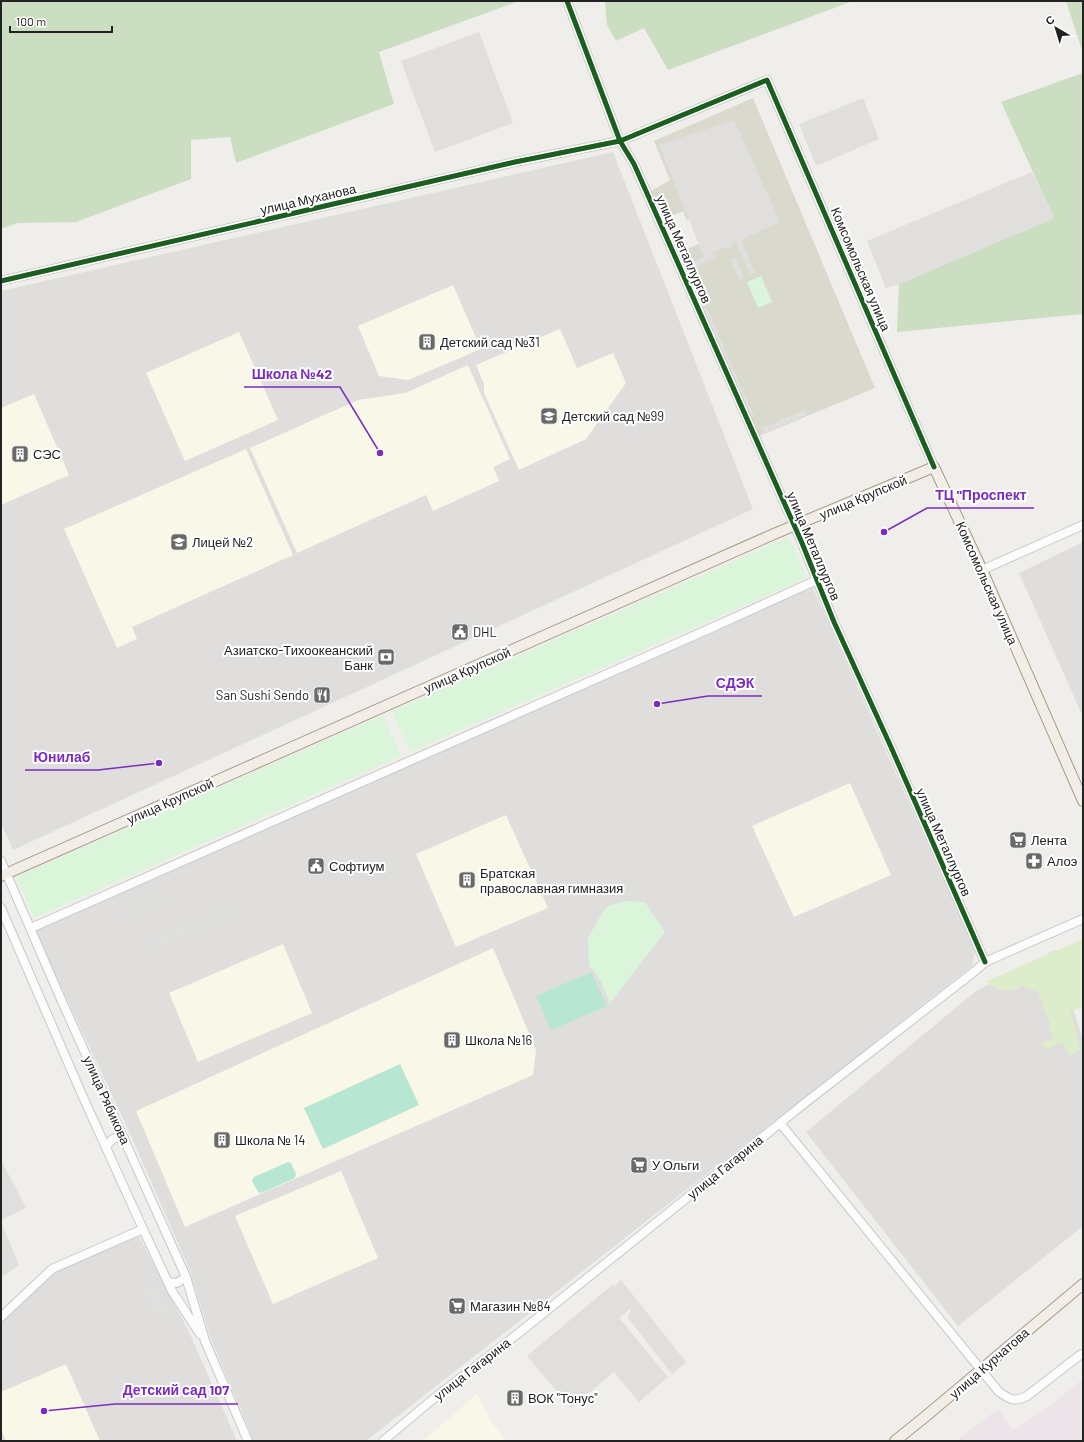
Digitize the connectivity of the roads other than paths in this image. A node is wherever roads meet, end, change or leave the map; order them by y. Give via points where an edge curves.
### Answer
1 (567, 1) edge
2 (767, 80) joint
3 (620, 141) junction
4 (1, 281) edge
5 (934, 467) junction
6 (1083, 525) edge
7 (794, 526) junction
8 (982, 570) junction
9 (817, 580) junction
10 (1083, 801) edge
11 (1, 861) edge
12 (3, 875) edge
13 (1, 908) edge
14 (1083, 918) edge
15 (31, 928) junction
16 (985, 962) junction
17 (780, 1123) junction
18 (124, 1138) junction
19 (107, 1146) junction
20 (143, 1229) junction
21 (186, 1277) junction
22 (168, 1282) junction
23 (1083, 1284) edge
24 (1, 1317) edge
25 (205, 1341) junction
26 (1083, 1354) edge
27 (981, 1370) junction
28 (248, 1441) edge
29 (383, 1441) edge
30 (895, 1441) edge

1 - 3 street, улица Металлургов
2 - 3 street, улица Муханова
2 - 5 street, Комсомольская улица
3 - 4 street, улица Муханова via 515,162
3 - 7 street, улица Металлургов via 634,164
5 - 7 main road, улица Крупской
5 - 8 main road, Комсомольская улица
6 - 8 street
7 - 9 street, улица Металлургов
7 - 12 main road, улица Крупской
8 - 10 main road, Комсомольская улица
9 - 15 street
9 - 16 street, улица Металлургов
11 - 12 street, улица Рябикова
12 - 15 street, улица Рябикова
13 - 19 street, улица Рябикова
14 - 16 street, улица Гагарина
15 - 18 street, улица Рябикова
16 - 17 street, улица Гагарина
17 - 27 street
17 - 29 street, улица Гагарина
18 - 19 street via 110,1140
18 - 21 street, улица Рябикова
19 - 20 street, улица Рябикова
20 - 22 street, улица Рябикова
20 - 24 street via 52,1269
21 - 22 street via 177,1283
21 - 25 street, улица Рябикова
22 - 25 street, улица Рябикова
23 - 27 main road, улица Курчатова
25 - 28 street, улица Рябикова
26 - 27 street via 1027,1396 1017,1400 1009,1399 1000,1392
27 - 30 main road, улица Курчатова

